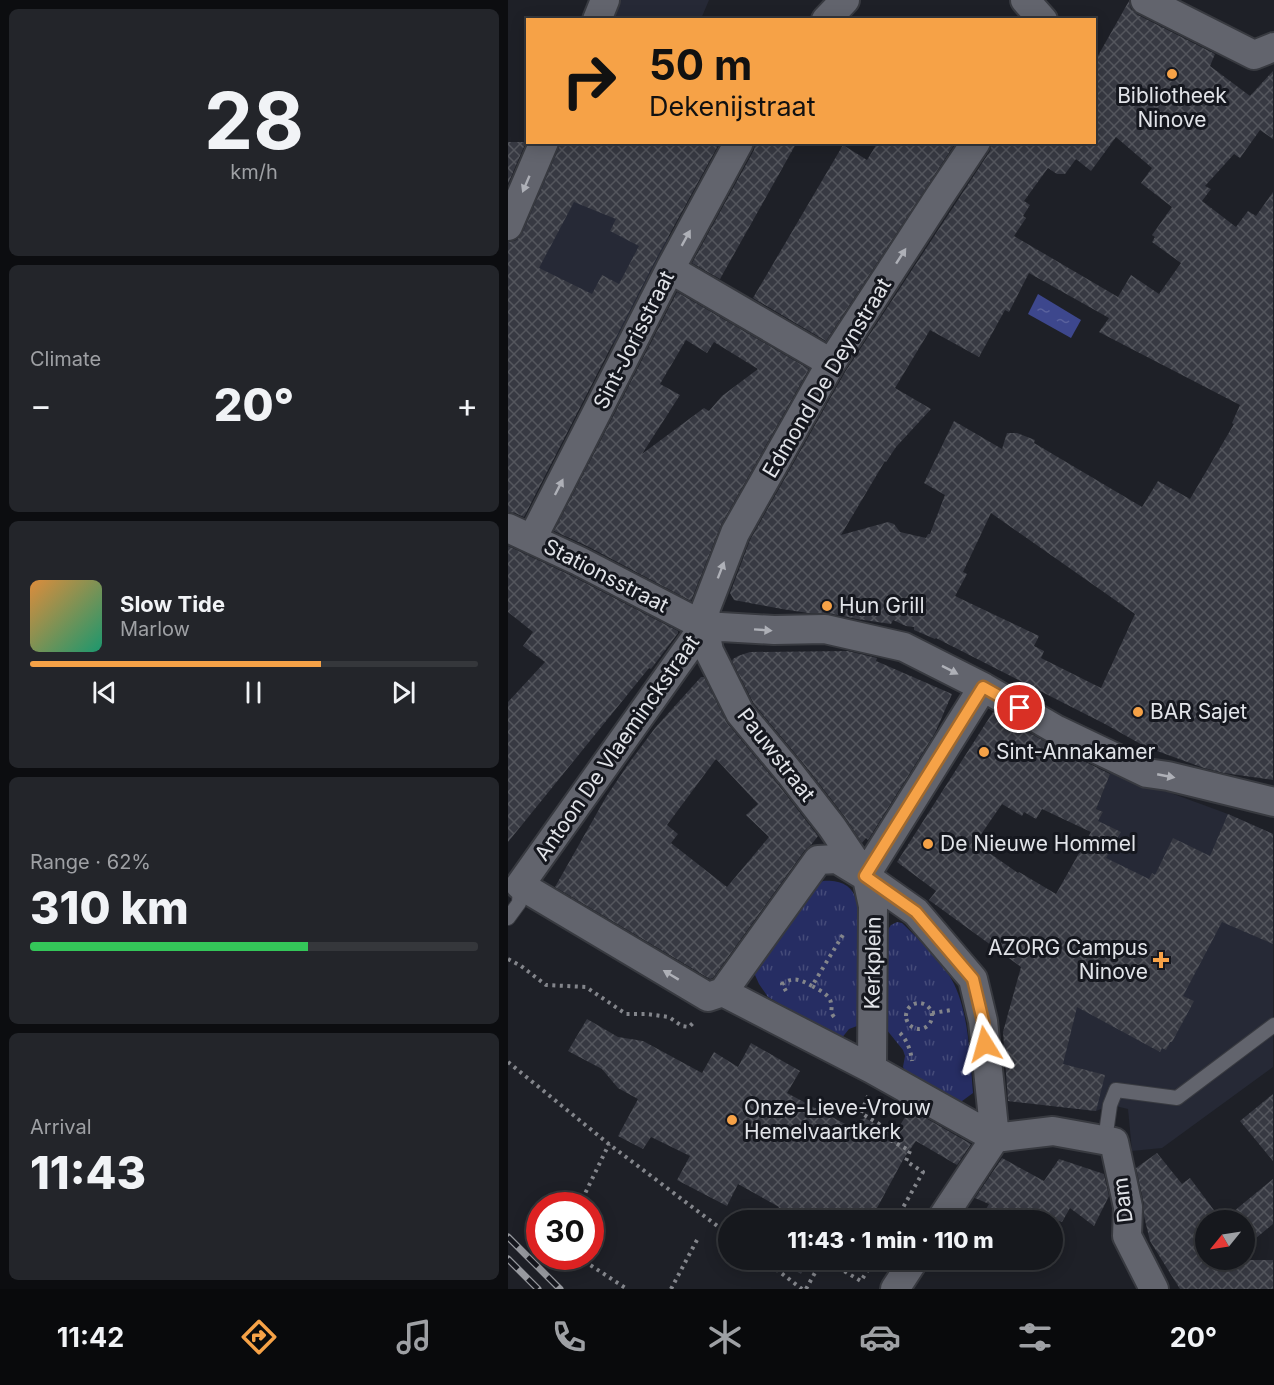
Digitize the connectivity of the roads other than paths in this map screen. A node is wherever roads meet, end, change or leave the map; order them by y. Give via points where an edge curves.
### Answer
1 (605, 0) edge
2 (845, 0) edge
3 (1145, 0) edge
4 (598, 18) edge
5 (828, 18) edge
6 (1273, 46) edge
7 (543, 144) edge
8 (738, 144) edge
9 (975, 144) edge
10 (508, 226) edge
11 (670, 268) junction
12 (831, 363) junction
13 (520, 533) edge
14 (704, 626) junction
15 (983, 687) junction
16 (1273, 802) edge
17 (866, 877) junction
18 (520, 885) junction
19 (508, 918) edge
20 (722, 992) junction
21 (1273, 1025) edge
22 (875, 1071) junction
23 (995, 1138) junction
24 (1109, 1141) junction
25 (947, 1210) edge
26 (907, 1270) edge
27 (895, 1289) edge
28 (1154, 1289) edge

1 - 4 street
2 - 5 street
3 - 6 street via 1254,55
7 -> 10 street
11 -> 8 street, Sint-Jorisstraat
12 -> 9 street, Edmond De Deynstraat
11 - 12 street
13 -> 11 street, Sint-Jorisstraat
14 -> 12 street, Edmond De Deynstraat via 706,608 735,534
13 - 14 street, Stationsstraat
14 -> 15 street via 825,629 904,647
14 - 17 street, Pauwstraat via 709,651 740,713 790,772
14 - 18 street, Antoon De Vlaeminckstraat
15 -> 16 street via 1057,730 1147,773
15 - 17 street
17 - 20 street, Kerkplein via 836,859 818,860
17 - 22 street, Kerkplein via 873,906
17 - 23 street, Kerkplein via 916,912 973,979 983,1021
18 - 19 lane via 518,903
20 -> 18 street via 708,997
20 - 22 street
21 - 24 lane via 1177,1098 1116,1090 1110,1105
22 - 23 street
23 - 24 street via 1053,1131
23 - 25 street
24 - 28 street, Dam via 1128,1207 1127,1236
26 - 27 street

